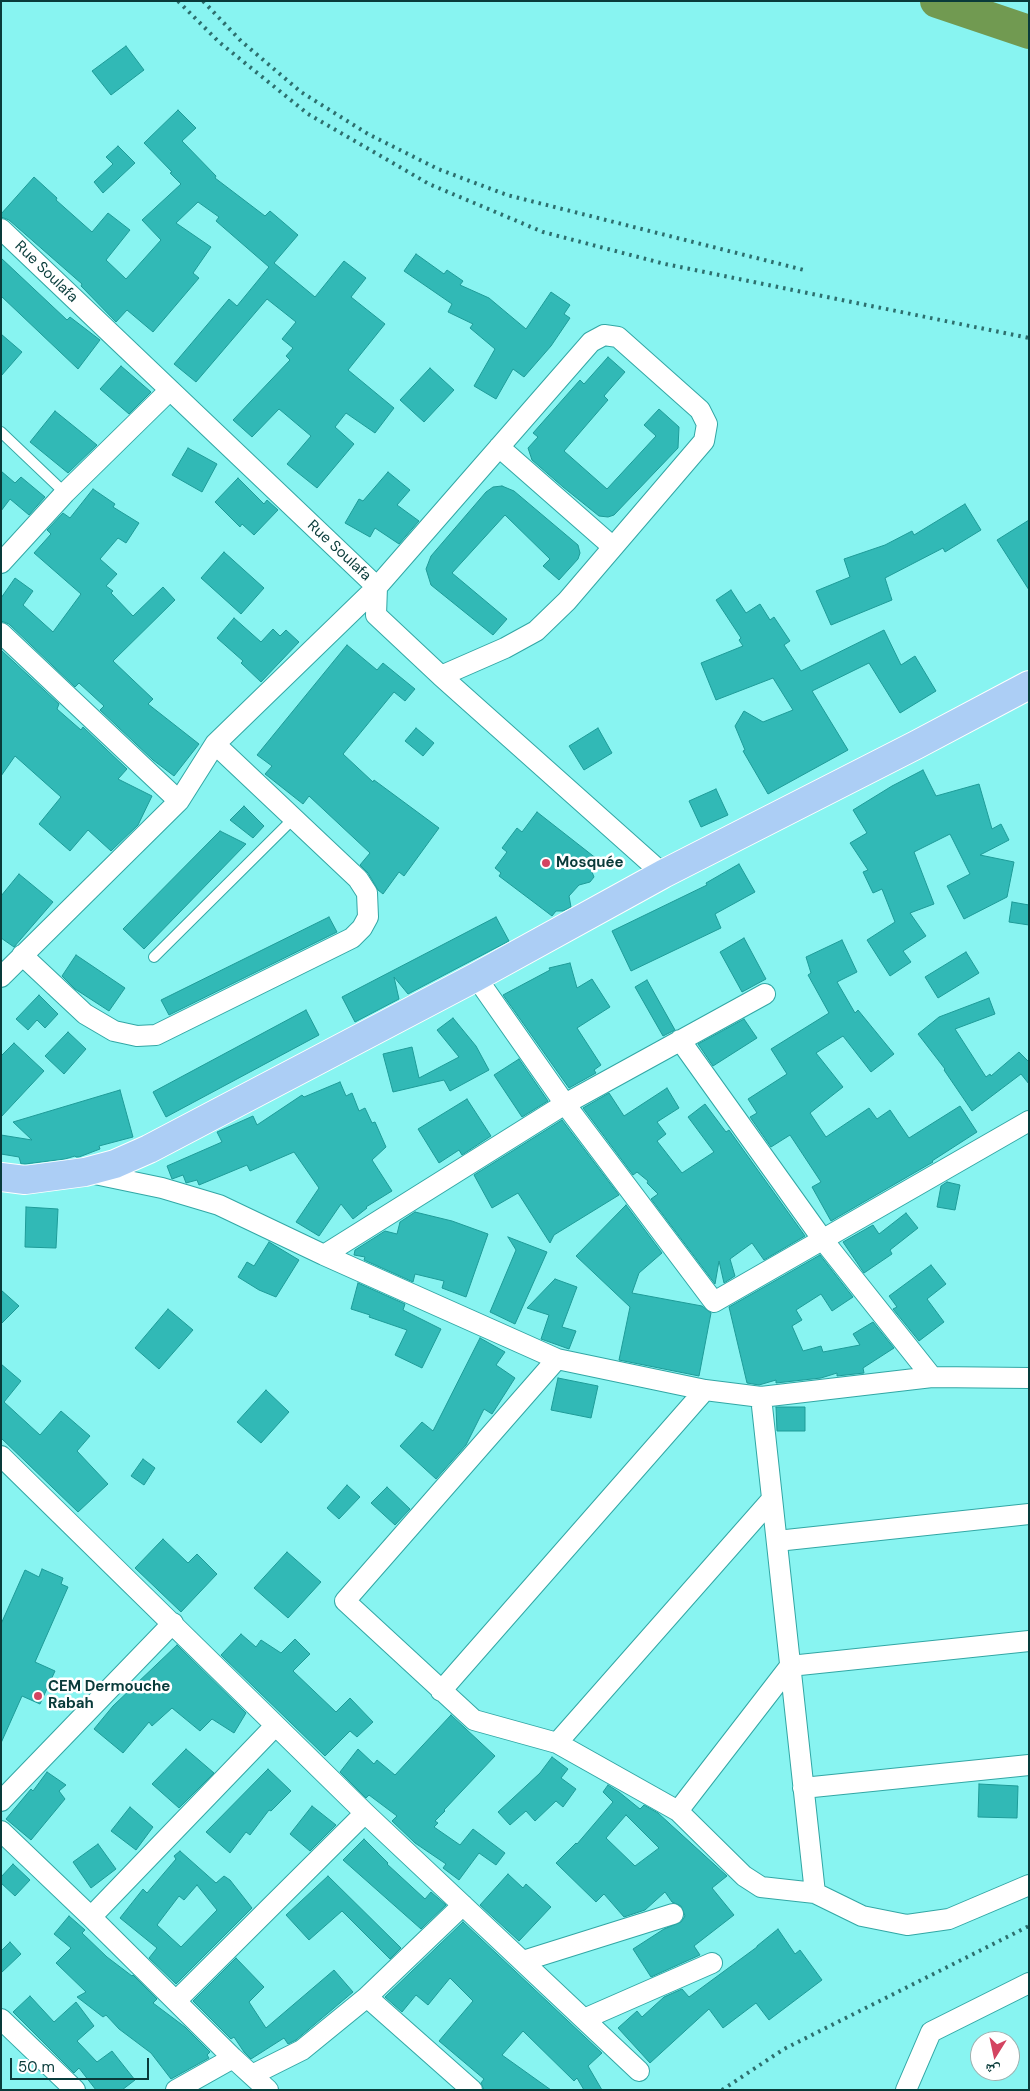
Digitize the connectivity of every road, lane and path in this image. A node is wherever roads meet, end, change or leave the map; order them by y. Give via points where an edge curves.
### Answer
1 (1, 229) edge
2 (170, 390) junction
3 (1, 432) edge
4 (499, 448) junction
5 (66, 493) junction
6 (614, 546) junction
7 (1, 563) edge
8 (377, 586) junction
9 (1, 633) edge
10 (441, 676) junction
11 (1029, 685) edge
12 (215, 744) junction
13 (179, 801) junction
14 (294, 818) junction
15 (663, 874) junction
16 (22, 955) junction
17 (154, 956) dead end
18 (1, 977) edge
19 (476, 977) junction
20 (764, 994) dead end
21 (680, 1040) junction
22 (565, 1104) junction
23 (1029, 1121) edge
24 (85, 1172) junction
25 (1, 1177) edge
26 (823, 1240) junction
27 (324, 1255) junction
28 (557, 1359) junction
29 (932, 1377) junction
30 (1029, 1378) edge
31 (705, 1390) junction
32 (761, 1397) junction
33 (1, 1456) edge
34 (772, 1500) junction
35 (1029, 1514) edge
36 (777, 1541) junction
37 (173, 1623) junction
38 (1029, 1641) edge
39 (790, 1666) junction
40 (441, 1691) junction
41 (275, 1726) junction
42 (557, 1743) junction
43 (1029, 1764) edge
44 (803, 1788) junction
45 (1, 1801) edge
46 (678, 1812) junction
47 (365, 1813) junction
48 (1, 1831) edge
49 (1029, 1885) edge
50 (815, 1893) junction
51 (462, 1905) junction
52 (673, 1914) dead end
53 (91, 1917) junction
54 (522, 1961) junction
55 (712, 1963) dead end
56 (1029, 1983) edge
57 (367, 1997) junction
58 (176, 2001) junction
59 (1, 2019) edge
60 (584, 2019) junction
61 (233, 2058) junction
62 (640, 2071) dead end
63 (252, 2075) junction
64 (75, 2090) edge
65 (176, 2090) edge
66 (268, 2090) edge
67 (472, 2090) edge
68 (906, 2090) edge

1 - 2 street, Rue Soulafa
2 - 5 street
2 - 8 street, Rue Soulafa
3 - 5 lane
4 - 6 street
4 - 6 street via 591,342 604,335 618,337 700,410 707,424 704,442
4 - 8 street
5 - 7 street
6 - 10 street via 567,601 536,631
8 - 10 street, Rue Soulafa via 376,615
8 - 12 street
9 - 13 street
10 - 15 street, Rue Soulafa
11 - 15 main road
12 - 13 street
12 - 14 street
13 - 16 street
14 - 16 street via 358,879 367,893 368,917 352,938 156,1035 137,1036 114,1031 85,1014
14 - 17 lane
15 - 19 main road
16 - 18 street
19 - 22 street
19 - 24 main road via 149,1149 115,1164
20 - 21 street
21 - 22 street
21 - 26 street
22 - 26 street via 714,1302
22 - 27 street
23 - 26 street
24 - 25 main road via 25,1180
24 - 27 street via 219,1204
26 - 29 street
27 - 28 street
28 - 31 street
28 - 40 street via 344,1601
29 - 30 street
29 - 32 street
31 - 32 street
31 - 40 street
32 - 34 street
33 - 37 street
34 - 36 street
34 - 42 street
35 - 36 street
36 - 39 street
37 - 41 street
37 - 45 street
38 - 39 street
39 - 44 street
39 - 46 street
40 - 42 street via 474,1720
41 - 47 street
41 - 53 street
42 - 46 street
43 - 44 street
44 - 50 street
46 - 50 street via 744,1876 761,1887
47 - 51 street
47 - 58 street
48 - 53 street
49 - 50 street via 950,1919 907,1925 862,1916
51 - 54 street
51 - 57 street
52 - 54 street
53 - 58 street
54 - 60 street
55 - 60 street
56 - 68 street via 931,2032
57 - 63 street via 302,2050
57 - 67 street
58 - 61 street
59 - 64 street
60 - 62 street
61 - 63 street
61 - 65 street
63 - 66 street

